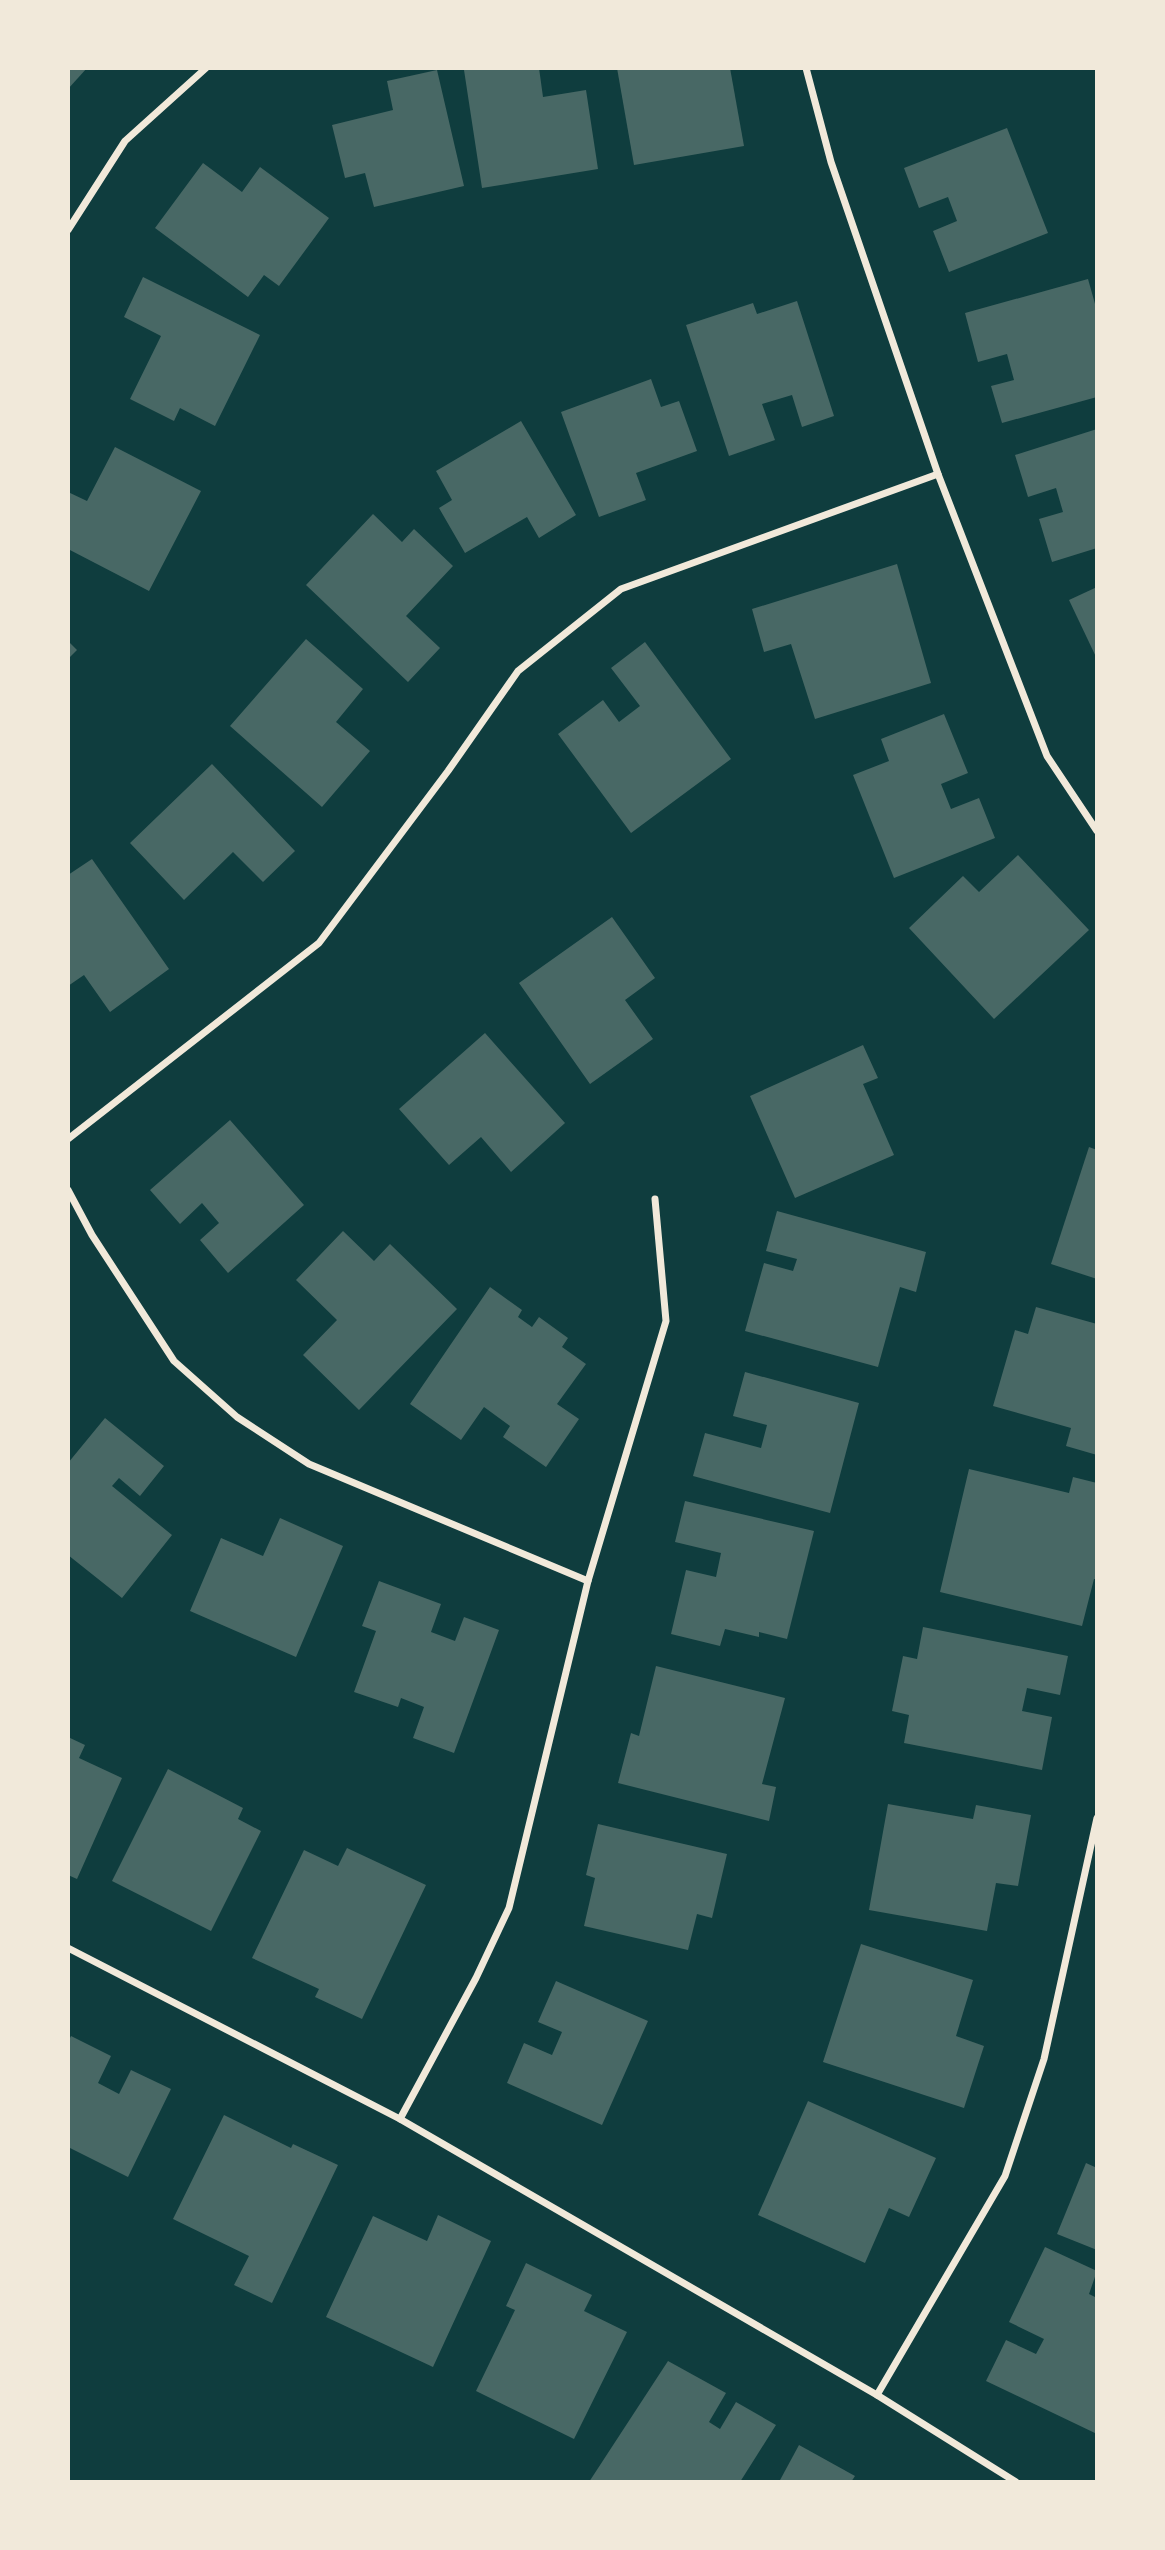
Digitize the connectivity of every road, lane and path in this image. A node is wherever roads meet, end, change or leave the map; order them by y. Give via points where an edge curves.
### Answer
1 (206, 68) edge
2 (806, 68) edge
3 (68, 230) edge
4 (938, 474) junction
5 (1097, 831) edge
6 (68, 1139) edge
7 (68, 1191) edge
8 (655, 1199) dead end
9 (588, 1581) junction
10 (1097, 1818) edge
11 (68, 1948) edge
12 (400, 2119) junction
13 (877, 2395) junction
14 (1016, 2482) edge

1 - 3 street via 125,141
2 - 4 street via 831,162
4 - 5 street via 1047,756
4 - 6 street via 621,589 518,671 449,771 318,943
7 - 9 street via 174,1361 237,1417 309,1464
8 - 9 street via 666,1321
9 - 12 street via 509,1908
10 - 13 street via 1044,2059 1006,2176
11 - 12 street
12 - 13 street
13 - 14 street

